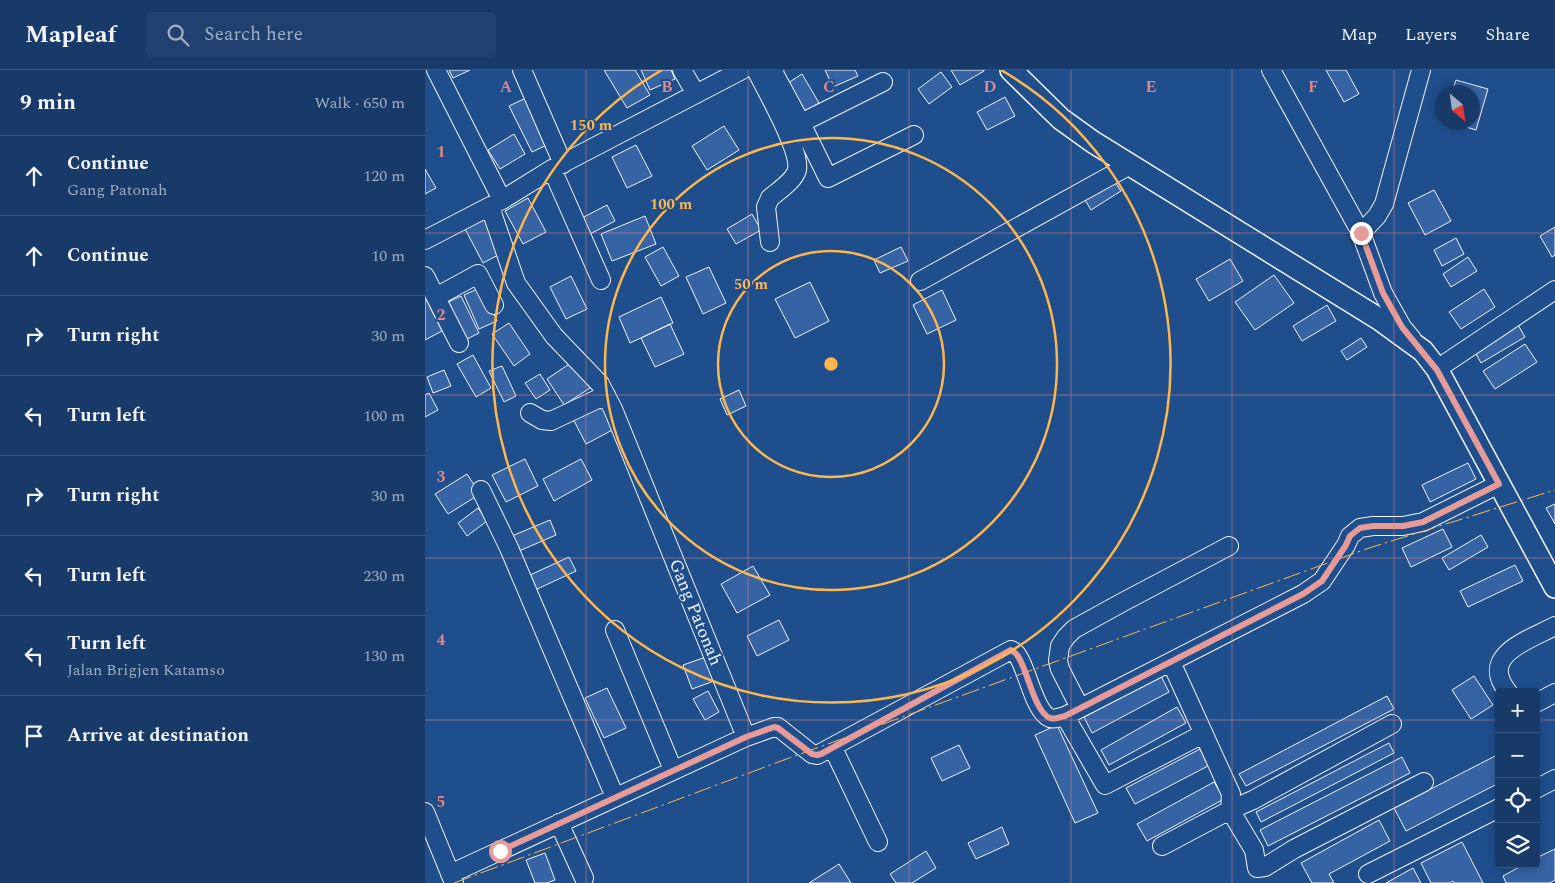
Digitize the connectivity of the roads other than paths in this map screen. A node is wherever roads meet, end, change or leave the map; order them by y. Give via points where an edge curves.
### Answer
1 (436, 70) edge
2 (522, 70) edge
3 (682, 70) edge
4 (742, 70) edge
5 (756, 70) edge
6 (775, 70) edge
7 (1011, 70) edge
8 (1271, 70) edge
9 (1421, 70) edge
10 (883, 82) dead end
11 (697, 94) junction
12 (801, 123) junction
13 (914, 135) dead end
14 (1130, 165) junction
15 (558, 167) junction
16 (496, 204) junction
17 (1361, 233) junction
18 (425, 240) edge
19 (770, 242) dead end
20 (425, 276) edge
21 (601, 280) dead end
22 (920, 281) dead end
23 (1555, 290) edge
24 (436, 297) junction
25 (494, 306) dead end
26 (459, 343) dead end
27 (1423, 351) junction
28 (1437, 370) junction
29 (606, 395) junction
30 (530, 413) dead end
31 (1499, 484) junction
32 (481, 490) dead end
33 (1229, 546) dead end
34 (1555, 587) edge
35 (1555, 626) edge
36 (615, 630) dead end
37 (1171, 662) junction
38 (1504, 688) edge
39 (1555, 692) edge
40 (1540, 701) edge
41 (1073, 712) junction
42 (1392, 724) dead end
43 (1203, 734) junction
44 (746, 737) junction
45 (833, 748) junction
46 (673, 770) junction
47 (1555, 779) edge
48 (1424, 782) dead end
49 (1540, 787) edge
50 (615, 797) junction
51 (1230, 810) junction
52 (1495, 810) edge
53 (425, 812) edge
54 (559, 824) junction
55 (879, 842) dead end
56 (1162, 846) dead end
57 (1368, 874) dead end
58 (585, 878) dead end
59 (452, 879) edge

1 - 16 street, Gang Patonah
2 - 15 street
3 - 11 street
4 - 11 street
5 - 19 street via 795,148 797,167 793,177 767,202
6 - 12 street
7 - 14 main road via 1061,119
8 - 17 street
9 - 17 street via 1384,204
10 - 12 street
11 - 15 street
12 - 13 street via 829,178
14 - 22 street
14 - 27 main road via 1379,319
15 - 16 street
15 - 21 street
16 - 18 street
16 - 29 street, Gang Patonah via 517,283 554,336 601,384
17 - 27 street via 1383,293 1402,327
20 - 24 street
23 - 28 street
24 - 25 street via 478,274
24 - 26 street
27 - 28 main road
28 - 31 main road
29 - 30 street via 551,421 536,418
29 - 44 street, Gang Patonah
31 - 34 main road
31 - 37 street via 1423,522 1360,528 1350,536 1322,581
32 - 50 street
33 - 41 street via 1090,620 1066,637 1060,646 1058,661
35 - 38 street via 1510,650 1502,659 1497,670
36 - 46 street
37 - 41 street
37 - 43 street
39 - 40 street
41 - 43 street via 1105,785
41 - 45 street via 1048,718 1017,654 1011,650
42 - 51 street
43 - 51 street via 1231,794
44 - 45 street via 774,727 812,754
44 - 46 street
45 - 55 street
46 - 50 street
47 - 49 street
48 - 51 street via 1265,867 1257,868 1254,850
50 - 54 street
51 - 56 street
52 - 57 street
53 - 59 street
54 - 58 street
54 - 59 street

